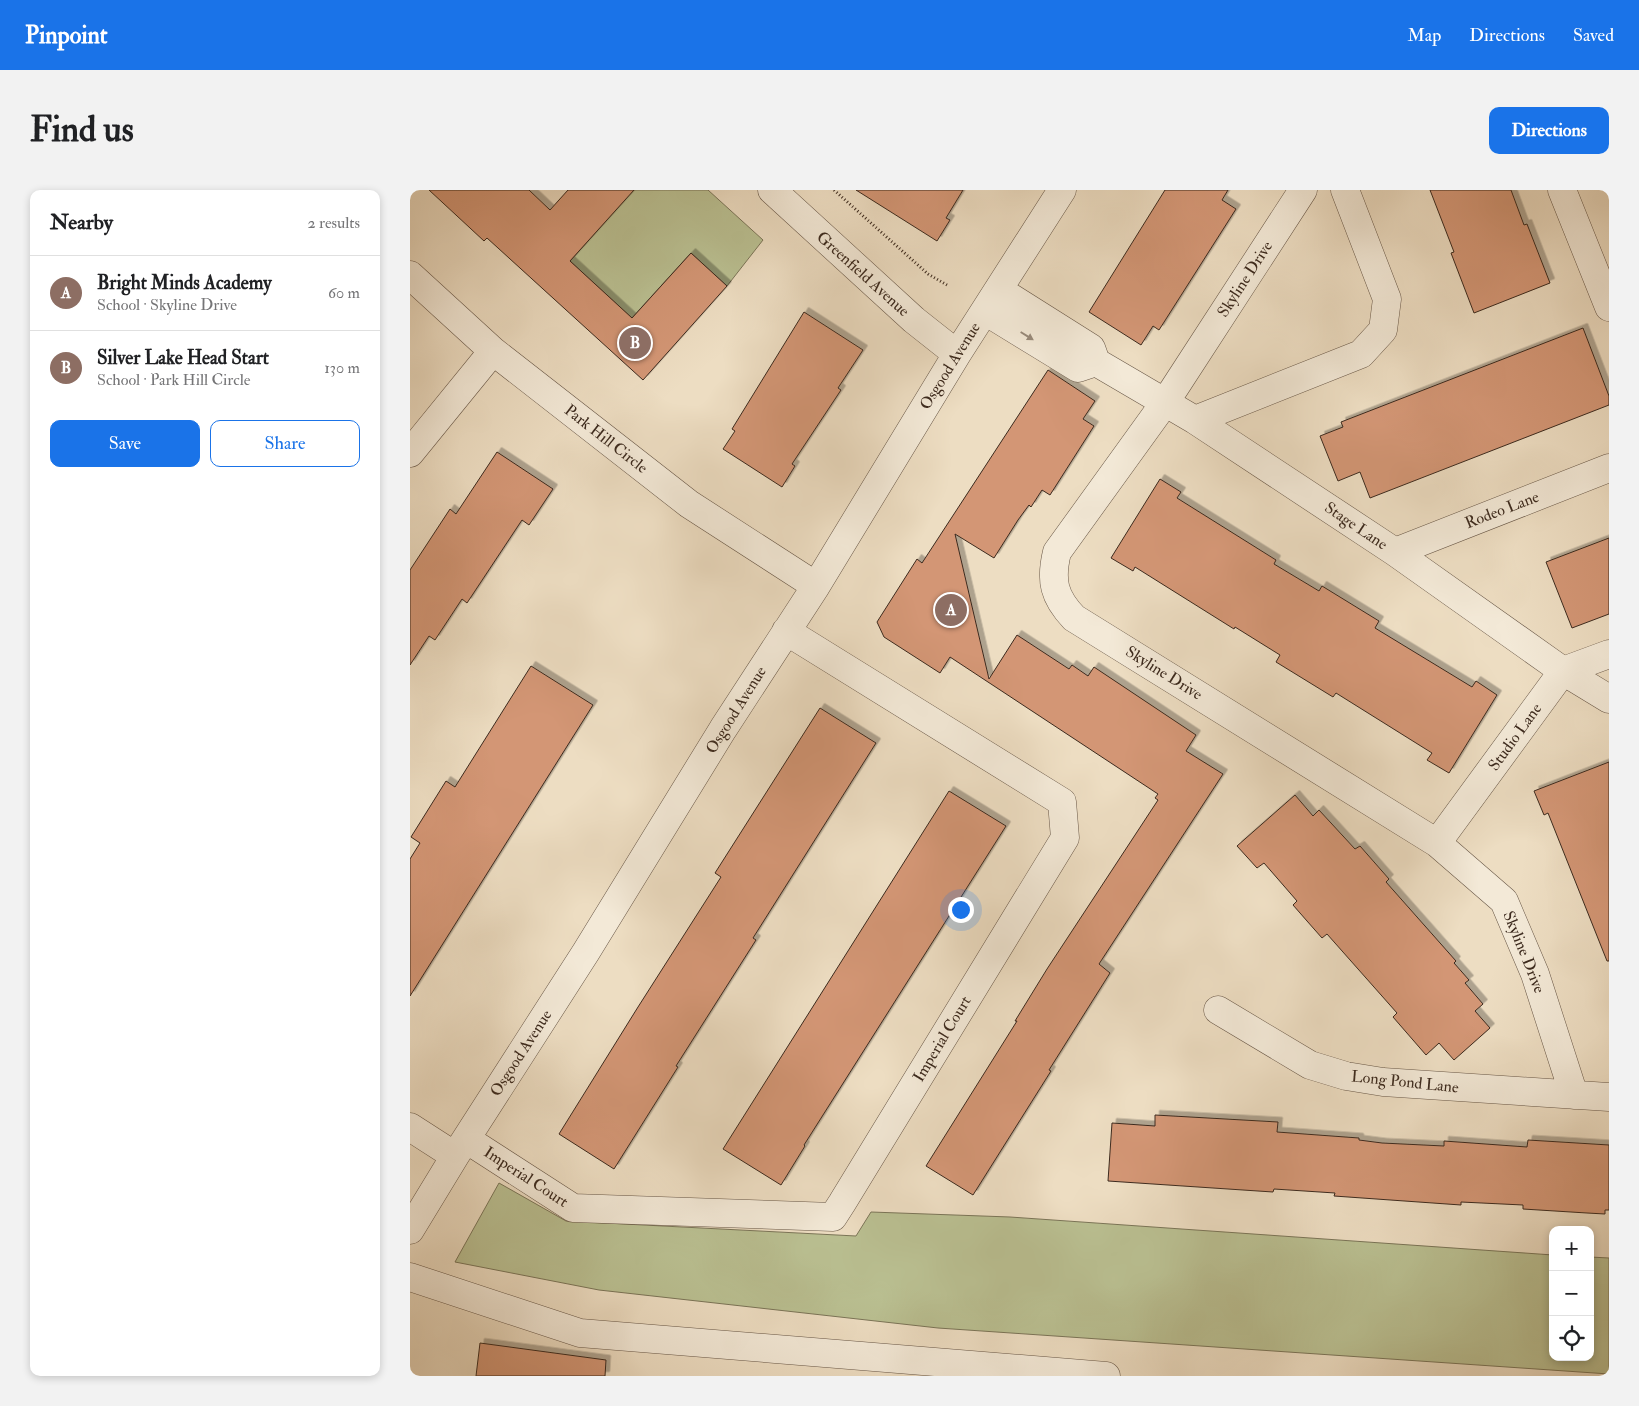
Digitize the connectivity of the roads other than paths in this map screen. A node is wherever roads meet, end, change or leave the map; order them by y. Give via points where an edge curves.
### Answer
1 (772, 190) edge
2 (1062, 190) edge
3 (1303, 190) edge
4 (1345, 190) edge
5 (1562, 190) edge
6 (410, 275) edge
7 (992, 300) junction
8 (1609, 307) edge
9 (493, 351) junction
10 (957, 354) junction
11 (1166, 401) junction
12 (1195, 420) junction
13 (410, 453) edge
14 (1609, 468) edge
15 (1395, 552) junction
16 (816, 586) junction
17 (786, 631) junction
18 (1609, 654) edge
19 (1563, 671) junction
20 (1609, 699) edge
21 (1438, 843) junction
22 (1218, 1010) dead end
23 (1574, 1095) junction
24 (1609, 1097) edge
25 (410, 1127) edge
26 (460, 1148) junction
27 (410, 1230) edge
28 (410, 1277) edge
29 (1106, 1376) edge

1 - 10 street, Greenfield Avenue via 914,320
2 - 7 street, Osgood Avenue
3 - 11 street, Skyline Drive
4 - 12 street via 1387,300 1383,330 1361,354
5 - 8 street
6 - 9 street, Park Hill Circle
7 - 10 street, Osgood Avenue
7 - 11 street, Stage Lane via 1091,348 1096,362
9 - 13 street
9 - 16 street, Park Hill Circle via 689,504
10 - 16 street, Osgood Avenue
11 - 12 street, Stage Lane
11 - 21 street, Skyline Drive via 1057,552 1052,571 1062,606 1074,618
12 - 15 street, Stage Lane
14 - 15 street, Rodeo Lane
15 - 19 street, Stage Lane
16 - 17 street, Osgood Avenue
17 - 26 street, Osgood Avenue
17 - 26 street, Imperial Court via 1062,802 1065,838 842,1203 832,1217 573,1208
18 - 19 street
19 - 20 street, Stage Lane
19 - 21 street, Studio Lane
21 - 23 street, Skyline Drive via 1504,901 1535,974
22 - 23 street, Long Pond Lane via 1310,1065 1346,1076 1383,1082
23 - 24 street, Long Pond Lane
25 - 26 street
26 - 27 street, Osgood Avenue
28 - 29 street via 580,1333

